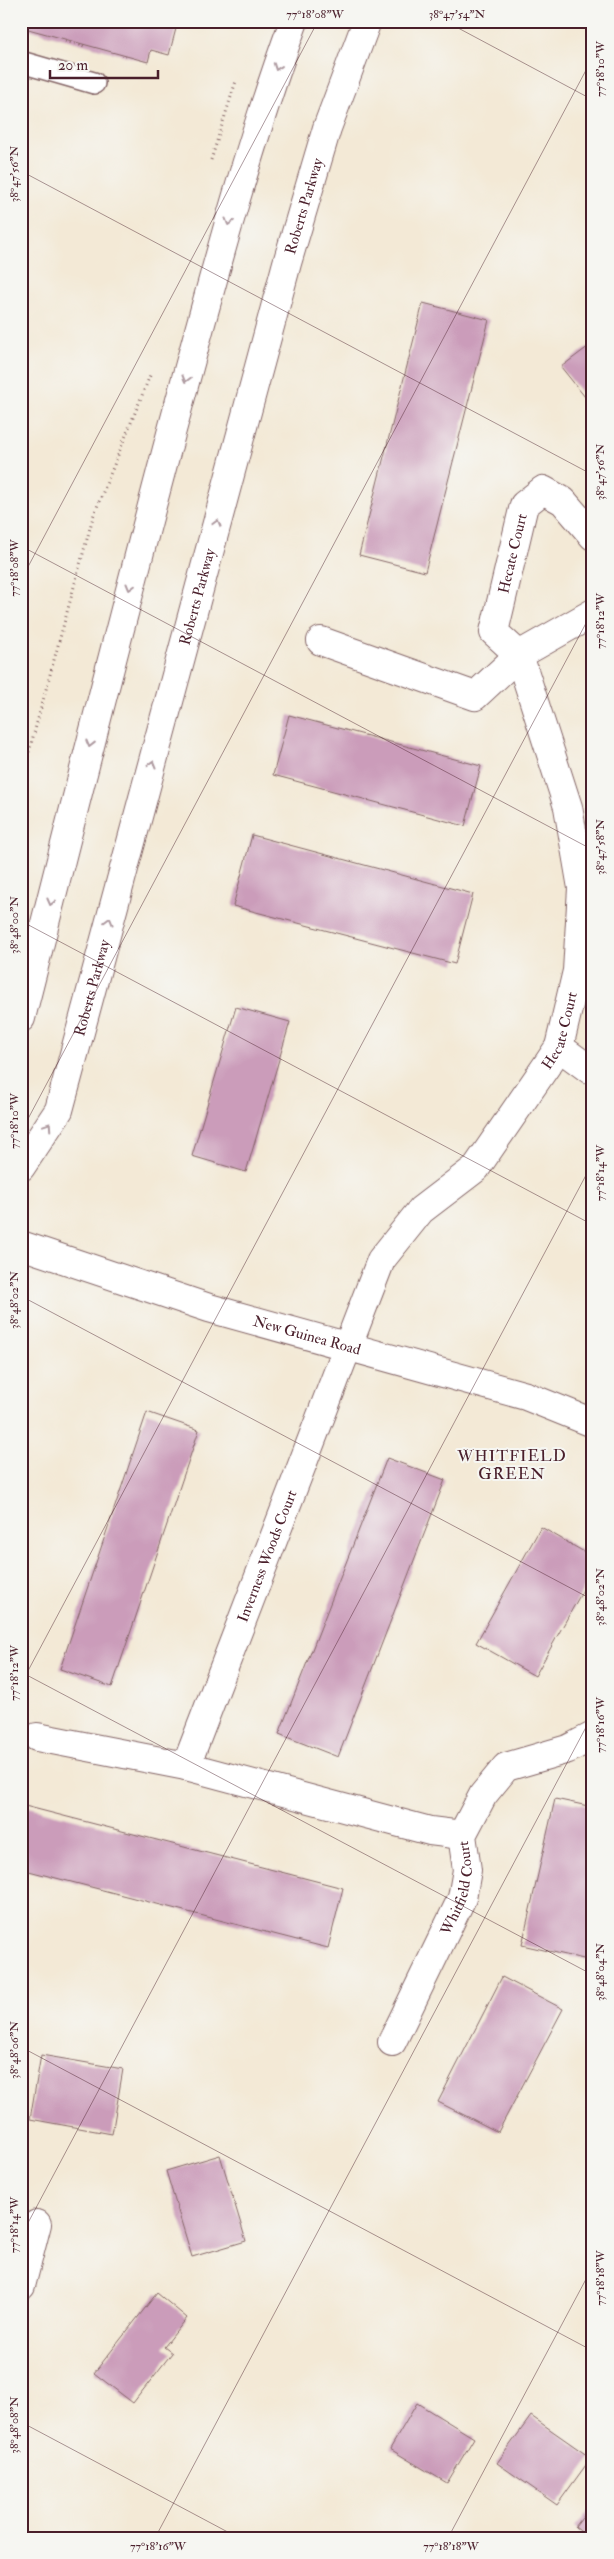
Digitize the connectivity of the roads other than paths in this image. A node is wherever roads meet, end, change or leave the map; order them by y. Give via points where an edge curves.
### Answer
1 (294, 21) edge
2 (367, 21) edge
3 (21, 62) edge
4 (94, 83) dead end
5 (593, 536) edge
6 (593, 613) edge
7 (321, 641) dead end
8 (519, 654) junction
9 (21, 1018) edge
10 (559, 1047) junction
11 (593, 1072) edge
12 (21, 1167) edge
13 (21, 1246) edge
14 (348, 1347) junction
15 (593, 1423) edge
16 (593, 1736) edge
17 (37, 1737) dead end
18 (186, 1766) junction
19 (462, 1835) junction
20 (392, 2042) dead end
21 (37, 2224) dead end
22 (21, 2286) edge

1 -> 9 street via 235,200 130,587
12 -> 2 street, Roberts Parkway via 59,1110 287,263 327,128
3 - 4 lane
5 - 8 street, Hecate Court via 564,501 543,490 524,506 494,632
6 - 8 street
7 - 8 street via 476,696
8 - 10 street, Hecate Court via 568,807 582,888 577,971
10 - 11 street
10 - 14 street, Hecate Court via 476,1168 421,1210 381,1260
13 - 14 street, New Guinea Road via 209,1308
14 - 15 street, New Guinea Road via 526,1396
14 - 18 street, Inverness Woods Court
16 - 19 street, Whitfield Court via 568,1749 506,1767 483,1796
17 - 18 street
18 - 19 street via 430,1831
19 - 20 street, Whitfield Court via 467,1870 462,1898
21 - 22 street

